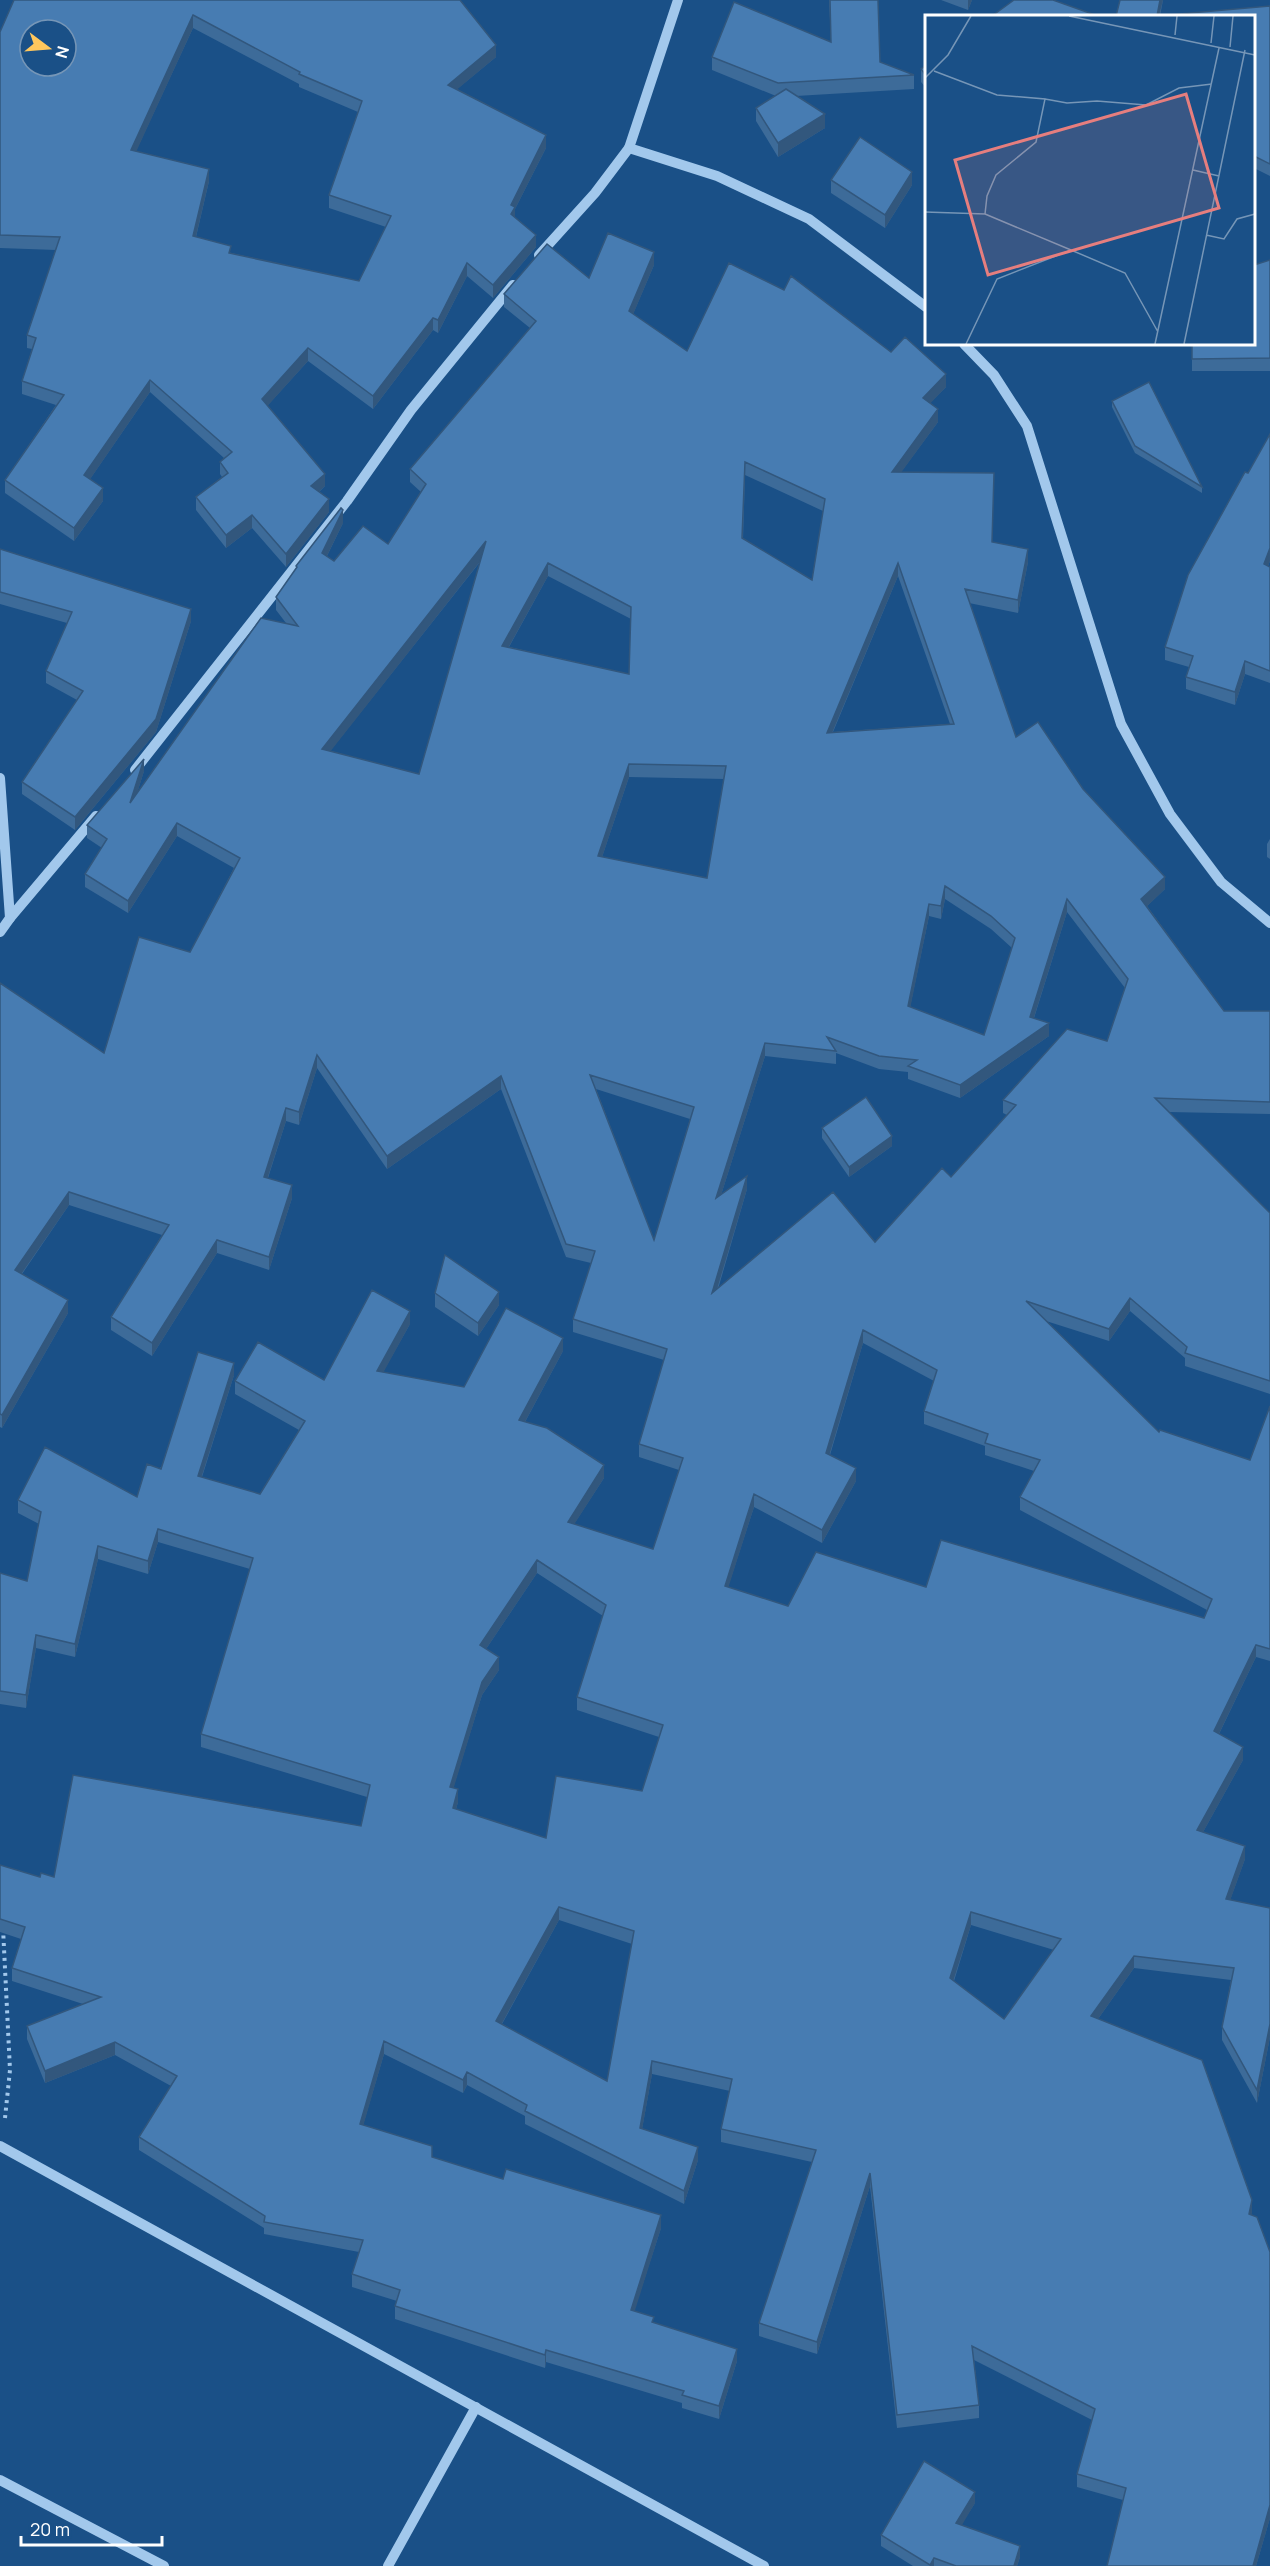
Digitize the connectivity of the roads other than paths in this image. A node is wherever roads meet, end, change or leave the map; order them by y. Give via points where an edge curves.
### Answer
1 (678, 0) edge
2 (629, 148) junction
3 (925, 306) edge
4 (965, 345) edge
5 (0, 778) edge
6 (128, 779) edge
7 (106, 805) edge
8 (10, 918) junction
9 (1270, 923) edge
10 (0, 932) edge
11 (1, 2146) edge
12 (476, 2407) junction
13 (0, 2480) edge
14 (164, 2566) edge
15 (388, 2566) edge
16 (764, 2566) edge

1 - 2 street
2 - 3 street via 717,176 809,219
2 - 6 street via 411,410 347,501
4 - 9 street via 994,375 1027,426 1121,724 1170,814 1221,882
5 - 8 street
7 - 8 street
8 - 10 street
11 - 12 street
12 - 15 street
12 - 16 street
13 - 14 street

